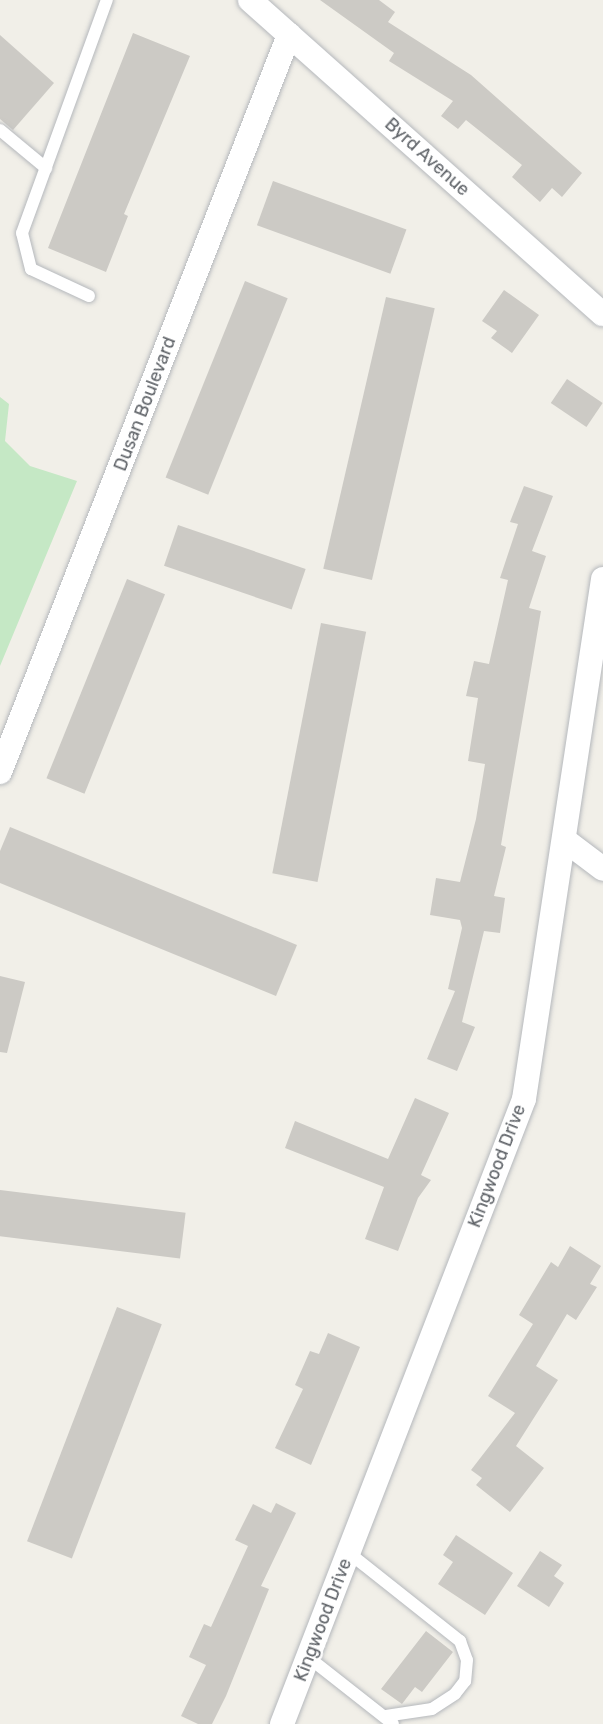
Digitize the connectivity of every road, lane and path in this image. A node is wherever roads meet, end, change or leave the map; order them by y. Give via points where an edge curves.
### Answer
1 (107, 0) edge
2 (250, 0) edge
3 (289, 35) junction
4 (0, 130) edge
5 (46, 168) junction
6 (89, 296) dead end
7 (603, 314) edge
8 (603, 579) edge
9 (0, 772) edge
10 (566, 841) junction
11 (603, 869) edge
12 (349, 1553) junction
13 (308, 1657) junction
14 (389, 1720) edge
15 (282, 1724) edge

1 - 5 lane
2 - 3 street, Byrd Avenue
3 - 7 street, Byrd Avenue
3 - 9 street, Dusan Boulevard
4 - 5 lane
5 - 6 lane via 22,233 24,253 31,269
8 - 10 street, Kingwood Drive
10 - 11 street
10 - 12 street, Kingwood Drive via 524,1099
12 - 13 street, Kingwood Drive
12 - 14 lane via 460,1641 467,1660 465,1681 455,1694 432,1708
13 - 14 lane
13 - 15 street, Kingwood Drive

